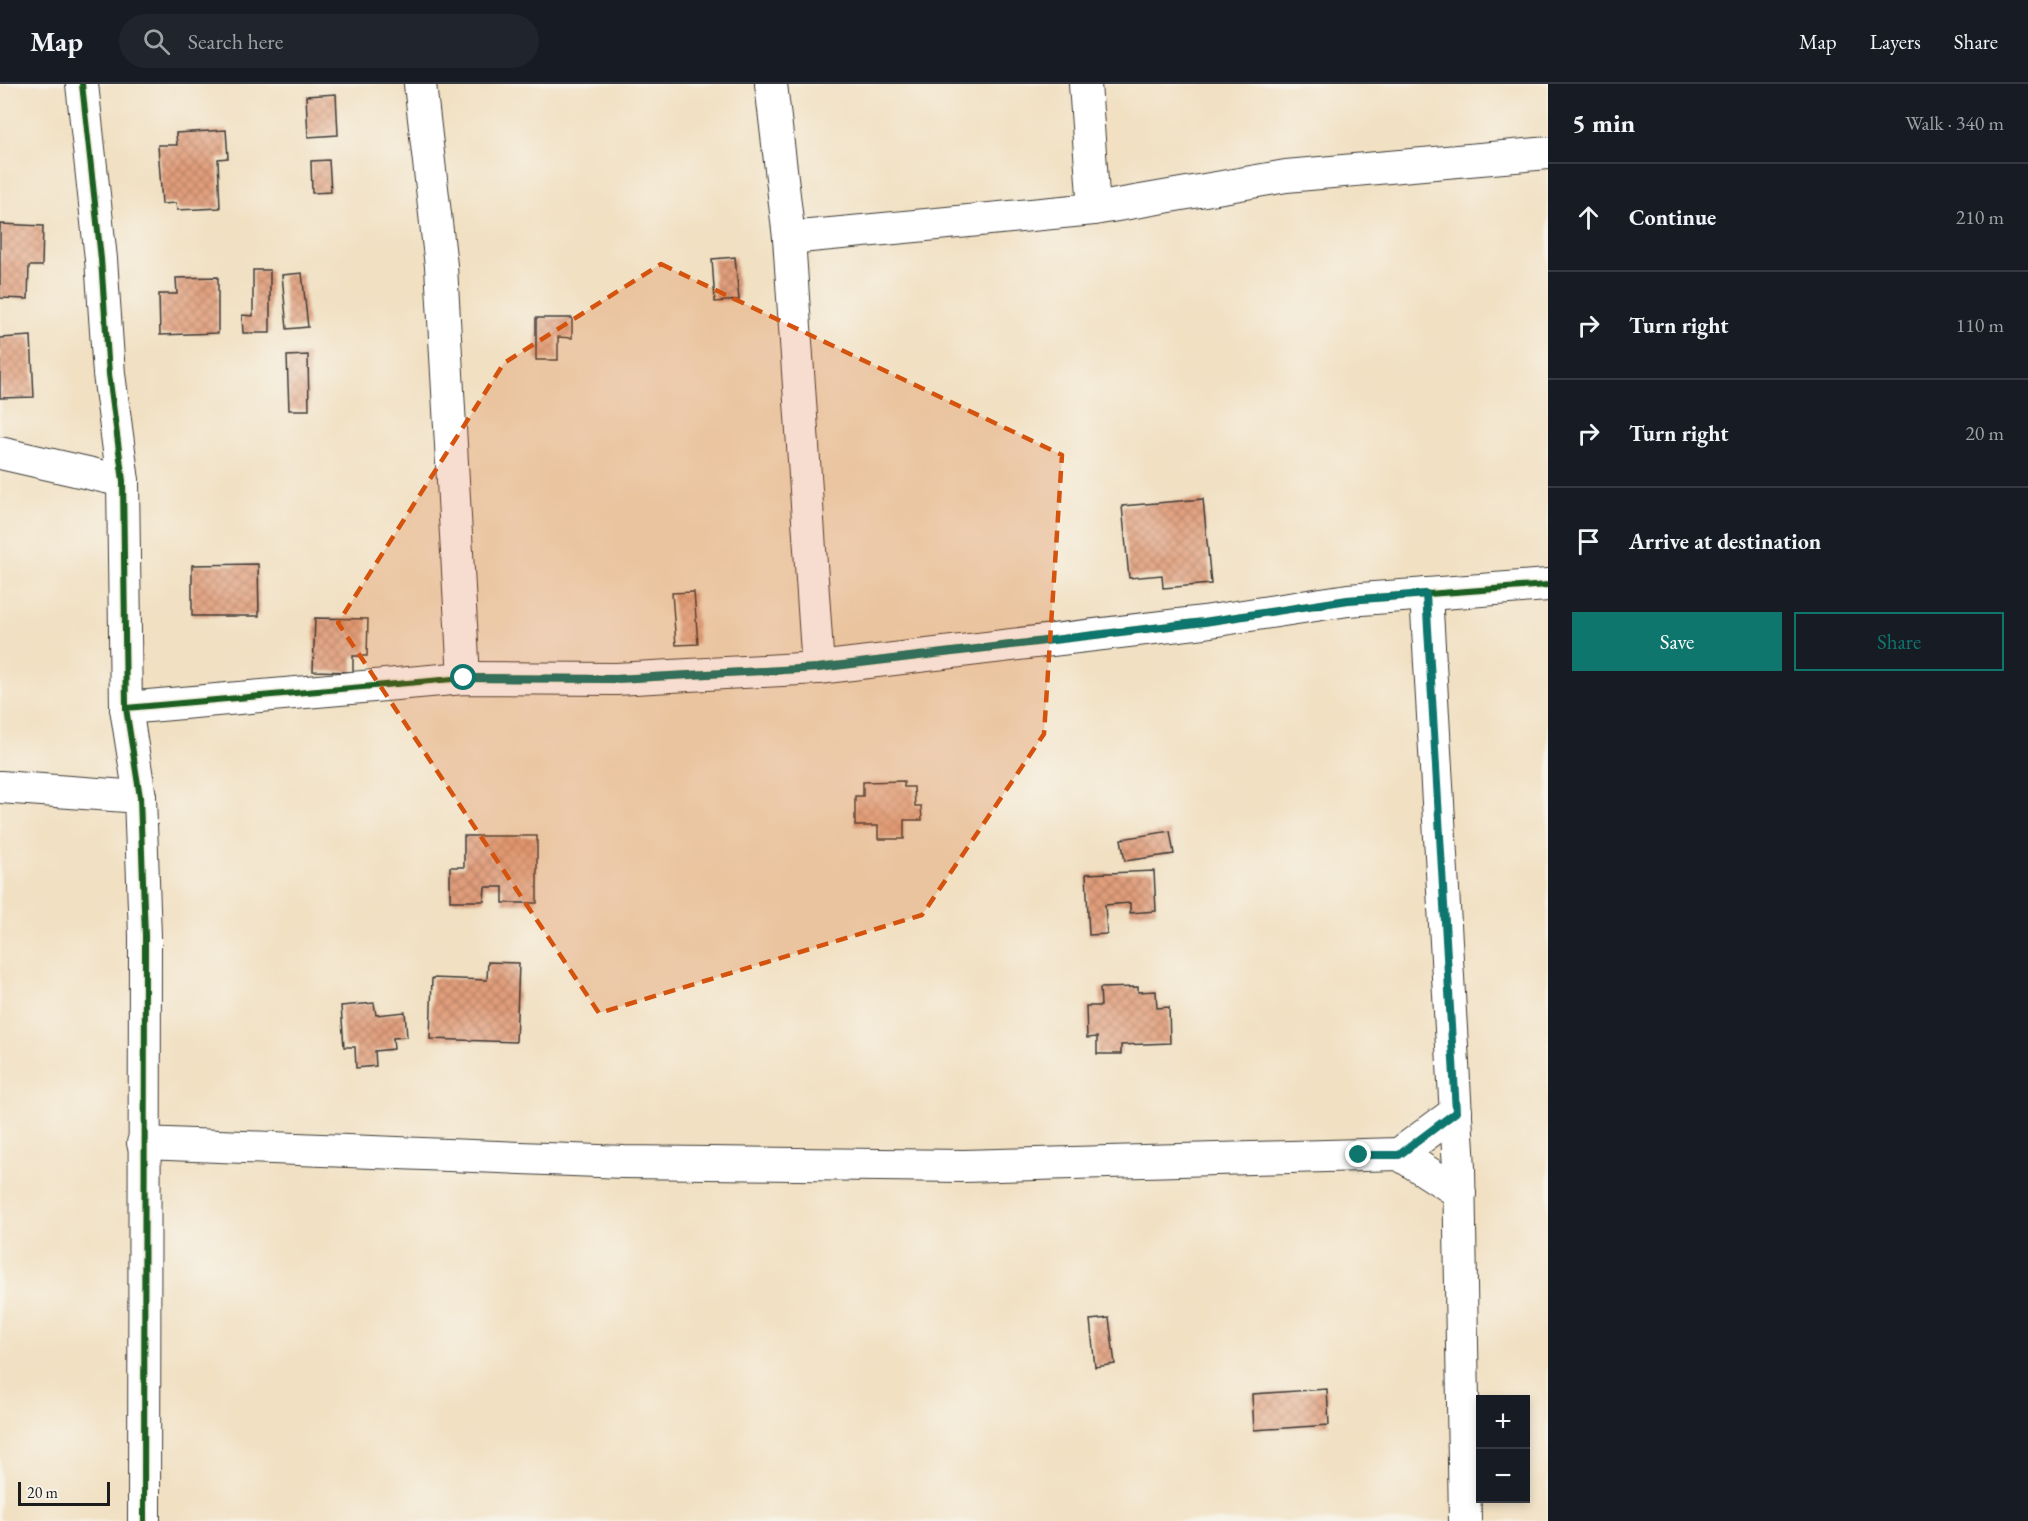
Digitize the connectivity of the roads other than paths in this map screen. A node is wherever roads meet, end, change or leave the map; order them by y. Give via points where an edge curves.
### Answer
1 (82, 84) edge
2 (420, 84) edge
3 (771, 84) edge
4 (1085, 84) edge
5 (1548, 153) edge
6 (1095, 209) junction
7 (789, 238) junction
8 (0, 453) edge
9 (123, 481) junction
10 (1548, 585) edge
11 (1426, 594) junction
12 (818, 668) junction
13 (464, 678) junction
14 (126, 708) junction
15 (0, 787) edge
16 (140, 797) junction
17 (1456, 1112) junction
18 (143, 1143) junction
19 (1399, 1155) junction
20 (1460, 1193) junction
21 (144, 1521) edge
22 (1466, 1521) edge

1 - 9 street
2 - 13 street via 441,266
3 - 7 street
4 - 6 street
5 - 6 street via 1286,176
6 - 7 street
7 - 12 street
8 - 9 street
9 - 14 street
10 - 11 street
11 - 12 street via 1348,600 1204,622
11 - 17 street
12 - 13 street via 616,679
13 - 14 street
14 - 16 street
15 - 16 street
16 - 18 street via 145,936
17 - 19 street
17 - 20 street
18 - 19 street via 624,1162 963,1166
18 - 21 street
19 - 20 street
20 - 22 street

